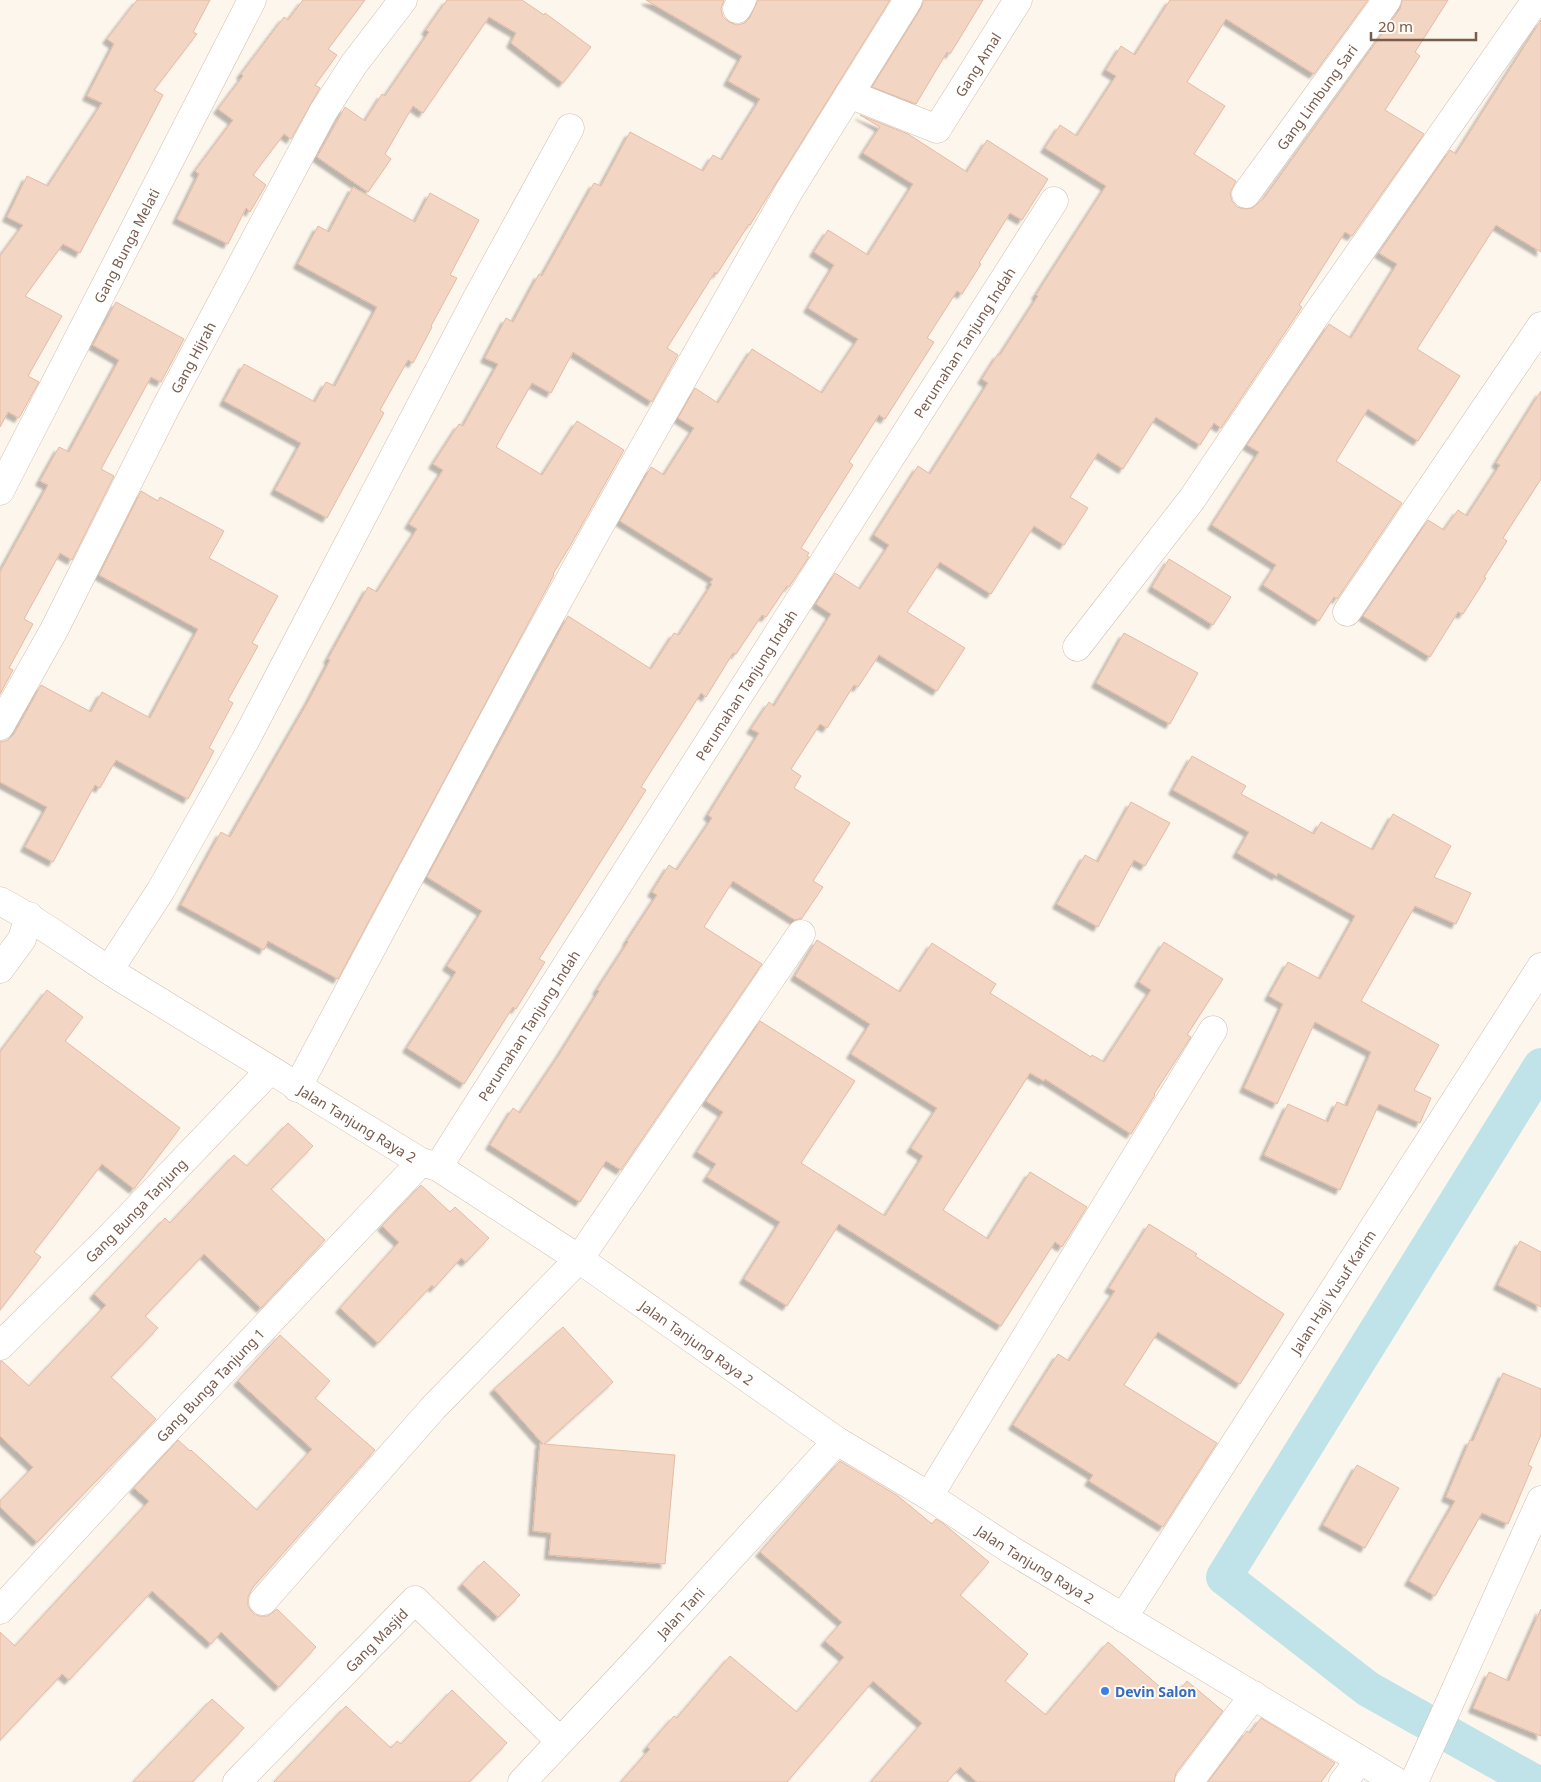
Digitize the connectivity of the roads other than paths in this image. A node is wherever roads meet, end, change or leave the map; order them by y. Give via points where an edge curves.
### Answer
1 (252, 0) edge
2 (403, 0) edge
3 (908, 0) edge
4 (1018, 0) edge
5 (1387, 0) edge
6 (1536, 0) edge
7 (850, 94) junction
8 (570, 128) dead end
9 (1246, 194) dead end
10 (1054, 201) dead end
11 (1541, 326) edge
12 (0, 491) edge
13 (1347, 612) dead end
14 (1077, 648) dead end
15 (0, 726) edge
16 (0, 901) edge
17 (29, 916) junction
18 (801, 934) dead end
19 (1541, 967) edge
20 (0, 969) edge
21 (109, 970) junction
22 (1213, 1030) dead end
23 (270, 1070) junction
24 (297, 1088) junction
25 (429, 1164) junction
26 (579, 1259) junction
27 (0, 1346) edge
28 (837, 1441) junction
29 (930, 1496) junction
30 (1541, 1500) edge
31 (263, 1601) dead end
32 (0, 1610) edge
33 (1123, 1618) junction
34 (1254, 1695) junction
35 (560, 1741) junction
36 (1360, 1760) junction
37 (1410, 1778) edge
38 (237, 1782) edge
39 (522, 1782) edge
40 (1189, 1782) edge
41 (1343, 1782) edge

1 - 12 street, Gang Bunga Melati
2 - 15 street, Gang Hijrah via 354,64 323,112 166,408 54,630
3 - 7 street
4 - 7 street, Gang Amal via 937,129
5 - 9 street, Gang Limbung Sari
6 - 14 street via 1192,499
7 - 24 street via 789,191 596,532
8 - 21 street via 477,298 245,741 161,890
10 - 25 street, Perumahan Tanjung Indah
11 - 13 street
16 - 17 street, Jalan Tanjung Raya 2
17 - 20 street via 22,939
17 - 21 street, Jalan Tanjung Raya 2
18 - 26 street
19 - 33 street, Jalan Haji Yusuf Karim
21 - 23 street, Jalan Tanjung Raya 2
22 - 29 street
23 - 24 street, Jalan Tanjung Raya 2
23 - 27 street, Gang Bunga Tanjung
24 - 25 street, Jalan Tanjung Raya 2
25 - 26 street, Jalan Tanjung Raya 2
25 - 32 street, Gang Bunga Tanjung 1 via 147,1451
26 - 28 street, Jalan Tanjung Raya 2
26 - 31 street via 434,1407
28 - 29 street, Jalan Tanjung Raya 2
28 - 35 street, Jalan Tani
29 - 33 street, Jalan Tanjung Raya 2 via 1010,1550
30 - 37 street via 1443,1719
33 - 34 street, Jalan Tanjung Raya 2
34 - 36 street, Jalan Tanjung Raya 2
34 - 40 street
35 - 38 street, Gang Masjid via 415,1600
35 - 39 street, Jalan Tani
36 - 37 street, Jalan Tanjung Raya 2
36 - 41 street

